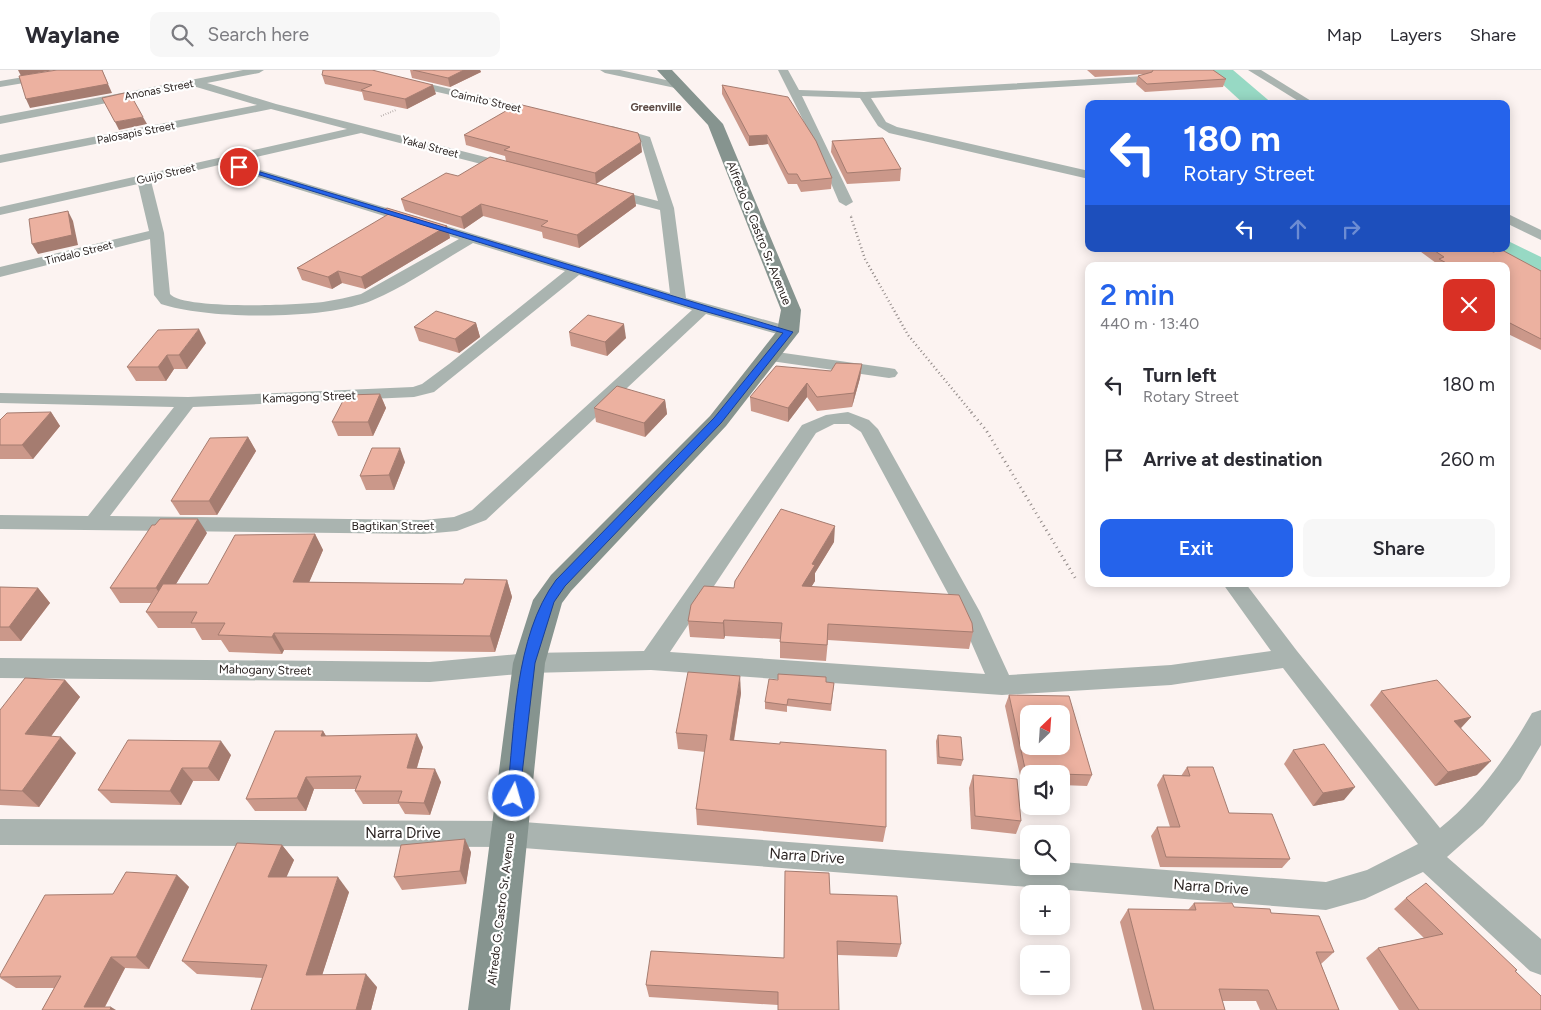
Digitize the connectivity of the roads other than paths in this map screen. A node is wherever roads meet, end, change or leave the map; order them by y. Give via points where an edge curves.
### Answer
1 (84, 70) edge
2 (259, 70) edge
3 (355, 70) edge
4 (392, 70) edge
5 (605, 70) edge
6 (782, 70) edge
7 (1133, 70) edge
8 (1254, 70) edge
9 (379, 75) junction
10 (672, 78) edge
11 (195, 83) junction
12 (0, 84) edge
13 (796, 93) junction
14 (864, 95) junction
15 (1304, 100) edge
16 (272, 106) junction
17 (552, 116) edge
18 (0, 120) edge
19 (599, 127) edge
20 (362, 129) junction
21 (0, 159) edge
22 (221, 162) junction
23 (529, 172) edge
24 (1085, 174) edge
25 (144, 180) junction
26 (593, 189) edge
27 (846, 202) road end
28 (667, 208) junction
29 (0, 211) edge
30 (1510, 219) edge
31 (157, 233) junction
32 (1541, 236) edge
33 (473, 237) junction
34 (576, 270) junction
35 (0, 272) edge
36 (679, 301) junction
37 (703, 308) junction
38 (788, 332) junction
39 (770, 356) junction
40 (889, 373) dead end
41 (0, 398) edge
42 (188, 402) junction
43 (0, 522) edge
44 (93, 524) junction
45 (1236, 587) edge
46 (1289, 658) junction
47 (651, 660) junction
48 (529, 663) junction
49 (0, 668) edge
50 (1002, 684) junction
51 (1541, 721) edge
52 (0, 832) edge
53 (510, 834) junction
54 (1432, 852) junction
55 (1541, 960) edge
56 (489, 1010) edge

1 - 12 street
2 - 11 street, Anonas Street
3 - 9 street, Caimito Street
4 - 9 street
5 - 10 street
6 - 13 street
7 - 14 street via 1144,79
8 - 15 street
9 - 17 street, Caimito Street
10 - 38 street, Alfredo G. Castro Sr. Avenue via 715,124 791,310
11 - 16 street, Yakal Street
11 - 18 street, Anonas Street
13 - 14 street
13 - 27 street
14 - 24 street via 882,124 892,130
16 - 20 street, Yakal Street
16 - 21 street, Palosapis Street
19 - 28 street via 646,140
20 - 22 street, Guijo Street
20 - 23 street, Yakal Street
22 - 25 street, Guijo Street
22 - 33 street
25 - 29 street, Guijo Street
25 - 31 street
26 - 28 street
28 - 36 street
30 - 32 street
31 - 33 street via 162,295 167,301 191,307 264,309 340,303 367,297
31 - 35 street, Tindalo Street
33 - 34 street
34 - 36 street
34 - 42 street, Kamagong Street via 428,388 404,393
36 - 37 street
37 - 38 street
37 - 44 street, Bagtikan Street via 471,520 424,527
38 - 39 street, Alfredo G. Castro Sr. Avenue
39 - 40 street
39 - 48 street, Alfredo G. Castro Sr. Avenue via 718,421 561,583 548,600
41 - 42 street, Kamagong Street
42 - 44 street
43 - 44 street, Bagtikan Street
45 - 46 street
46 - 50 street, Mahogany Street via 1172,675
46 - 54 street
47 - 48 street, Mahogany Street
47 - 50 street, Mahogany Street
47 - 50 street via 809,429 831,418 849,418 862,422 869,430 969,612
48 - 49 street, Mahogany Street via 430,672
48 - 53 street, Alfredo G. Castro Sr. Avenue
51 - 54 street, Narra Drive via 1528,746 1494,794 1470,822
52 - 53 street, Narra Drive
53 - 54 street, Narra Drive via 1326,896 1344,894 1386,877
53 - 56 street, Alfredo G. Castro Sr. Avenue
54 - 55 street

